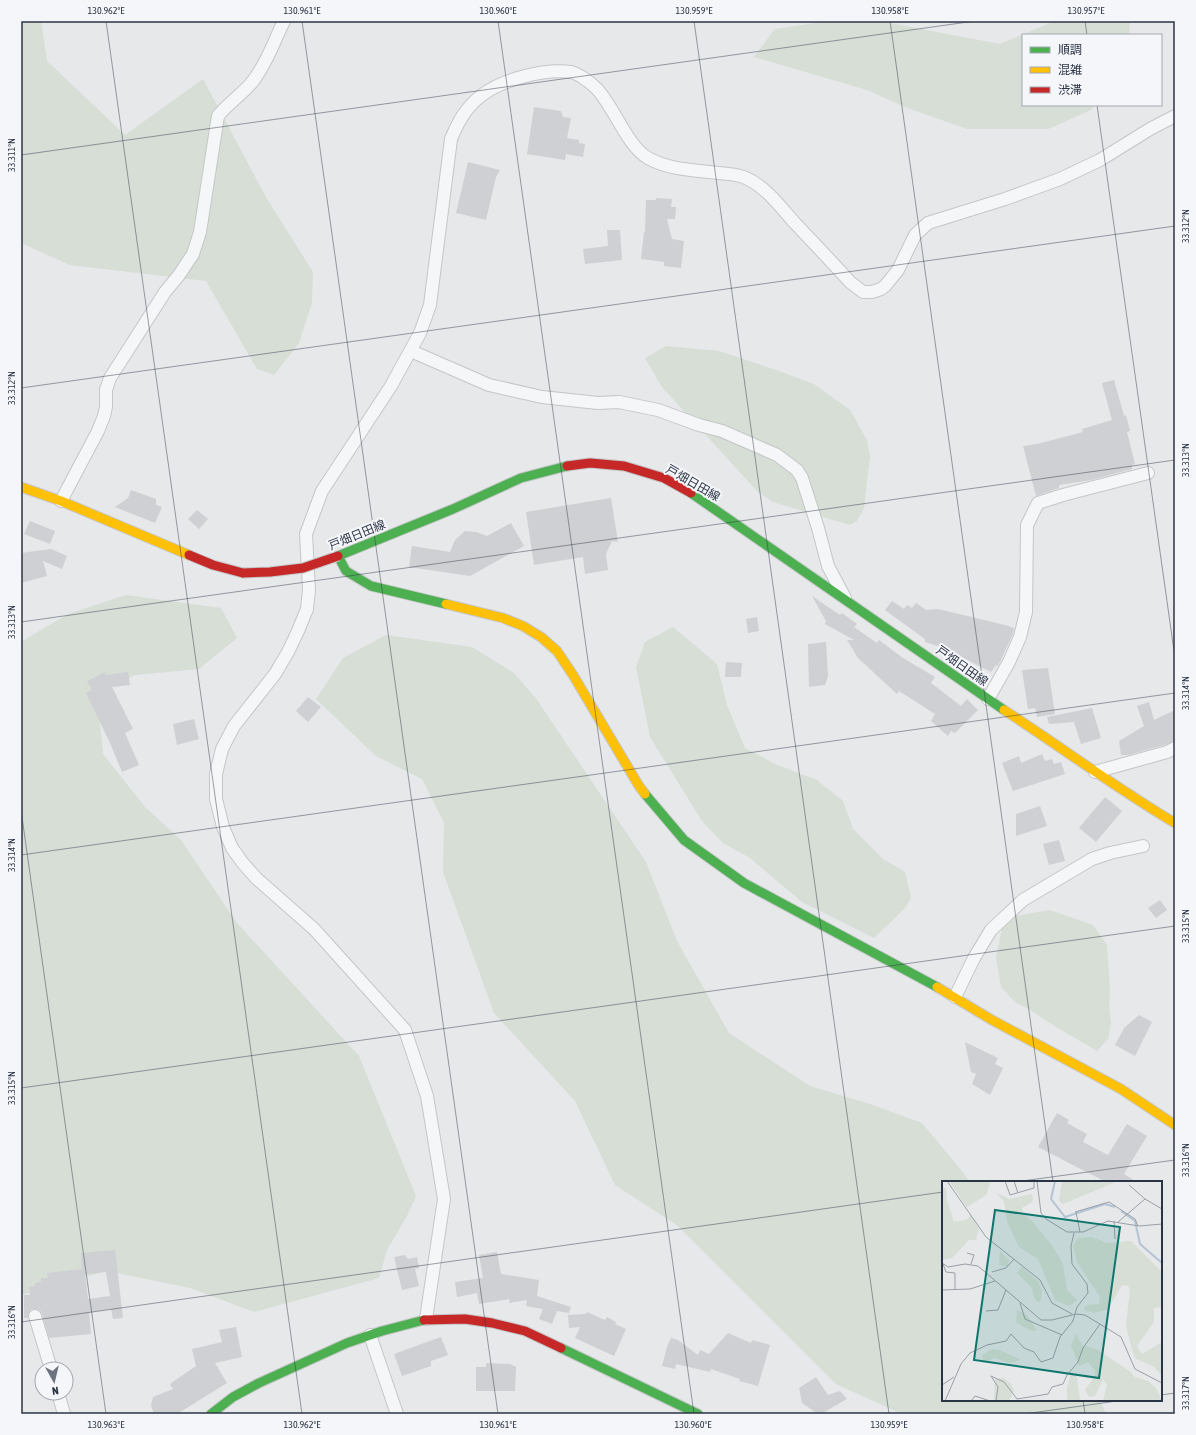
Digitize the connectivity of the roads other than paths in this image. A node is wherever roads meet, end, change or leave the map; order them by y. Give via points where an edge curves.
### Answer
1 (284, 21) edge
2 (1175, 116) edge
3 (411, 351) junction
4 (1148, 473) dead end
5 (21, 487) edge
6 (61, 501) junction
7 (338, 556) junction
8 (847, 600) junction
9 (988, 699) junction
10 (1175, 748) edge
11 (1095, 772) junction
12 (1175, 823) edge
13 (1143, 846) dead end
14 (955, 996) junction
15 (1175, 1125) edge
16 (36, 1316) dead end
17 (426, 1319) junction
18 (370, 1335) junction
19 (49, 1361) edge
20 (60, 1401) edge
21 (64, 1414) edge
22 (211, 1414) edge
23 (397, 1414) edge
24 (698, 1414) edge

1 - 6 street via 264,64 252,82 218,116 200,232 193,254 158,302 110,378 106,390 104,416
2 - 3 street via 1100,160 1060,179 928,223 915,234 898,270 886,286 872,292 863,292 850,282 769,194 748,179 734,174 676,168 647,157 636,147 596,89 572,72 526,76 508,81 481,96 470,106 459,120 451,140 430,305
3 - 8 street via 489,385 542,397 598,403 619,402 658,410 699,426 722,431 777,455 797,470 802,478 828,566
3 - 17 street via 322,491 306,534 309,590 307,609 278,669 234,726 222,749 216,774 216,799 223,827 232,848 242,862 256,878 314,929 405,1030 428,1096 444,1199
4 - 9 street via 1038,503 1027,525 1026,612 1020,637
5 - 6 street, 戸畑日田線
6 - 7 street, 戸畑日田線, bridge via 213,565 243,573 303,568
7 - 8 street, 戸畑日田線 via 521,478 557,468 590,463 624,466 664,478 694,495
7 - 14 street via 346,571 371,586 503,618 541,637 557,651 573,675 639,786 684,840 744,884
8 - 9 street, 戸畑日田線
9 - 11 street, 戸畑日田線
10 - 11 street
11 - 12 street, 戸畑日田線
13 - 14 street via 1092,859 1023,900 991,930
14 - 15 street via 992,1020 1121,1089
16 - 19 street
17 - 18 street
17 - 24 street via 465,1319 525,1331
18 - 22 street via 259,1383 233,1397
18 - 23 street
20 - 21 street

